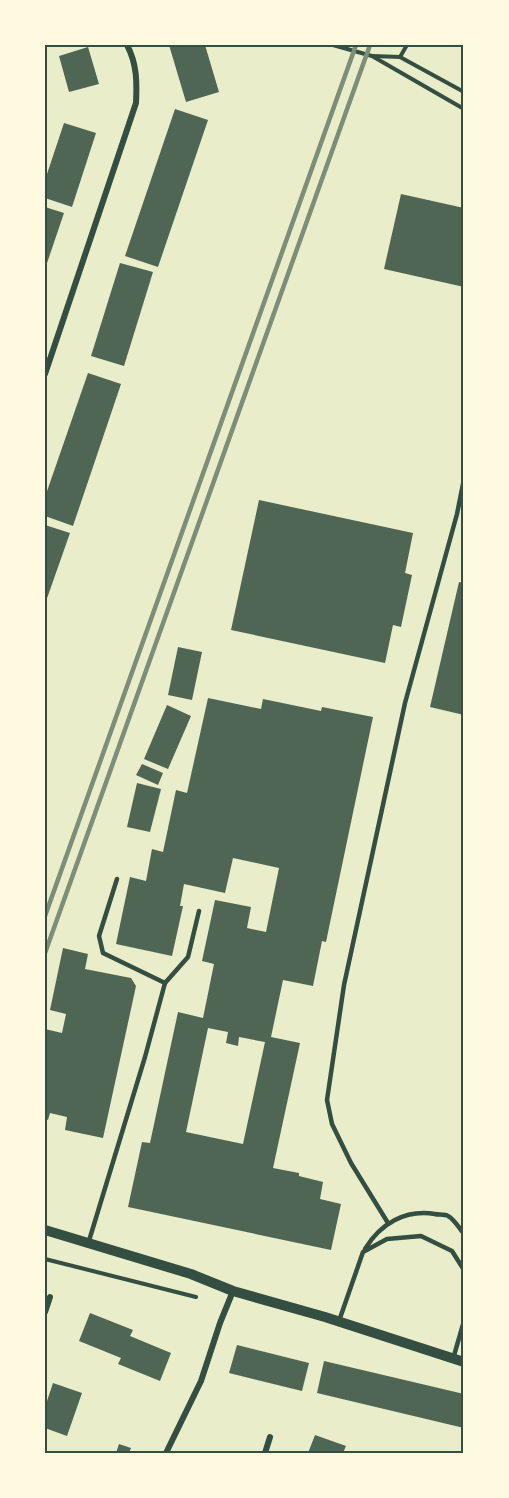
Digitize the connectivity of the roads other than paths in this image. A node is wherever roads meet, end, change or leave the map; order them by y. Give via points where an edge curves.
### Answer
1 (127, 45) edge
2 (45, 374) edge
3 (464, 478) edge
4 (117, 879) dead end
5 (199, 911) dead end
6 (165, 983) junction
7 (388, 1222) junction
8 (45, 1230) edge
9 (464, 1234) edge
10 (88, 1244) junction
11 (363, 1252) junction
12 (464, 1270) edge
13 (233, 1291) junction
14 (50, 1297) dead end
15 (45, 1312) edge
16 (339, 1321) junction
17 (464, 1321) edge
18 (459, 1361) edge
19 (270, 1437) dead end
20 (166, 1453) edge
21 (265, 1453) edge

1 - 2 street via 137,78 136,103
3 - 7 lane via 405,703 344,985 327,1100 332,1124 351,1163
4 - 6 lane via 99,936 104,953
5 - 6 lane via 188,957
6 - 10 lane
7 - 9 lane via 422,1212 449,1216
7 - 11 lane
8 - 10 street
10 - 13 street
11 - 12 lane via 387,1239 421,1236 452,1251
11 - 16 lane
13 - 16 street
13 - 20 street via 201,1382
14 - 15 street
16 - 18 street
17 - 18 lane
19 - 21 street

